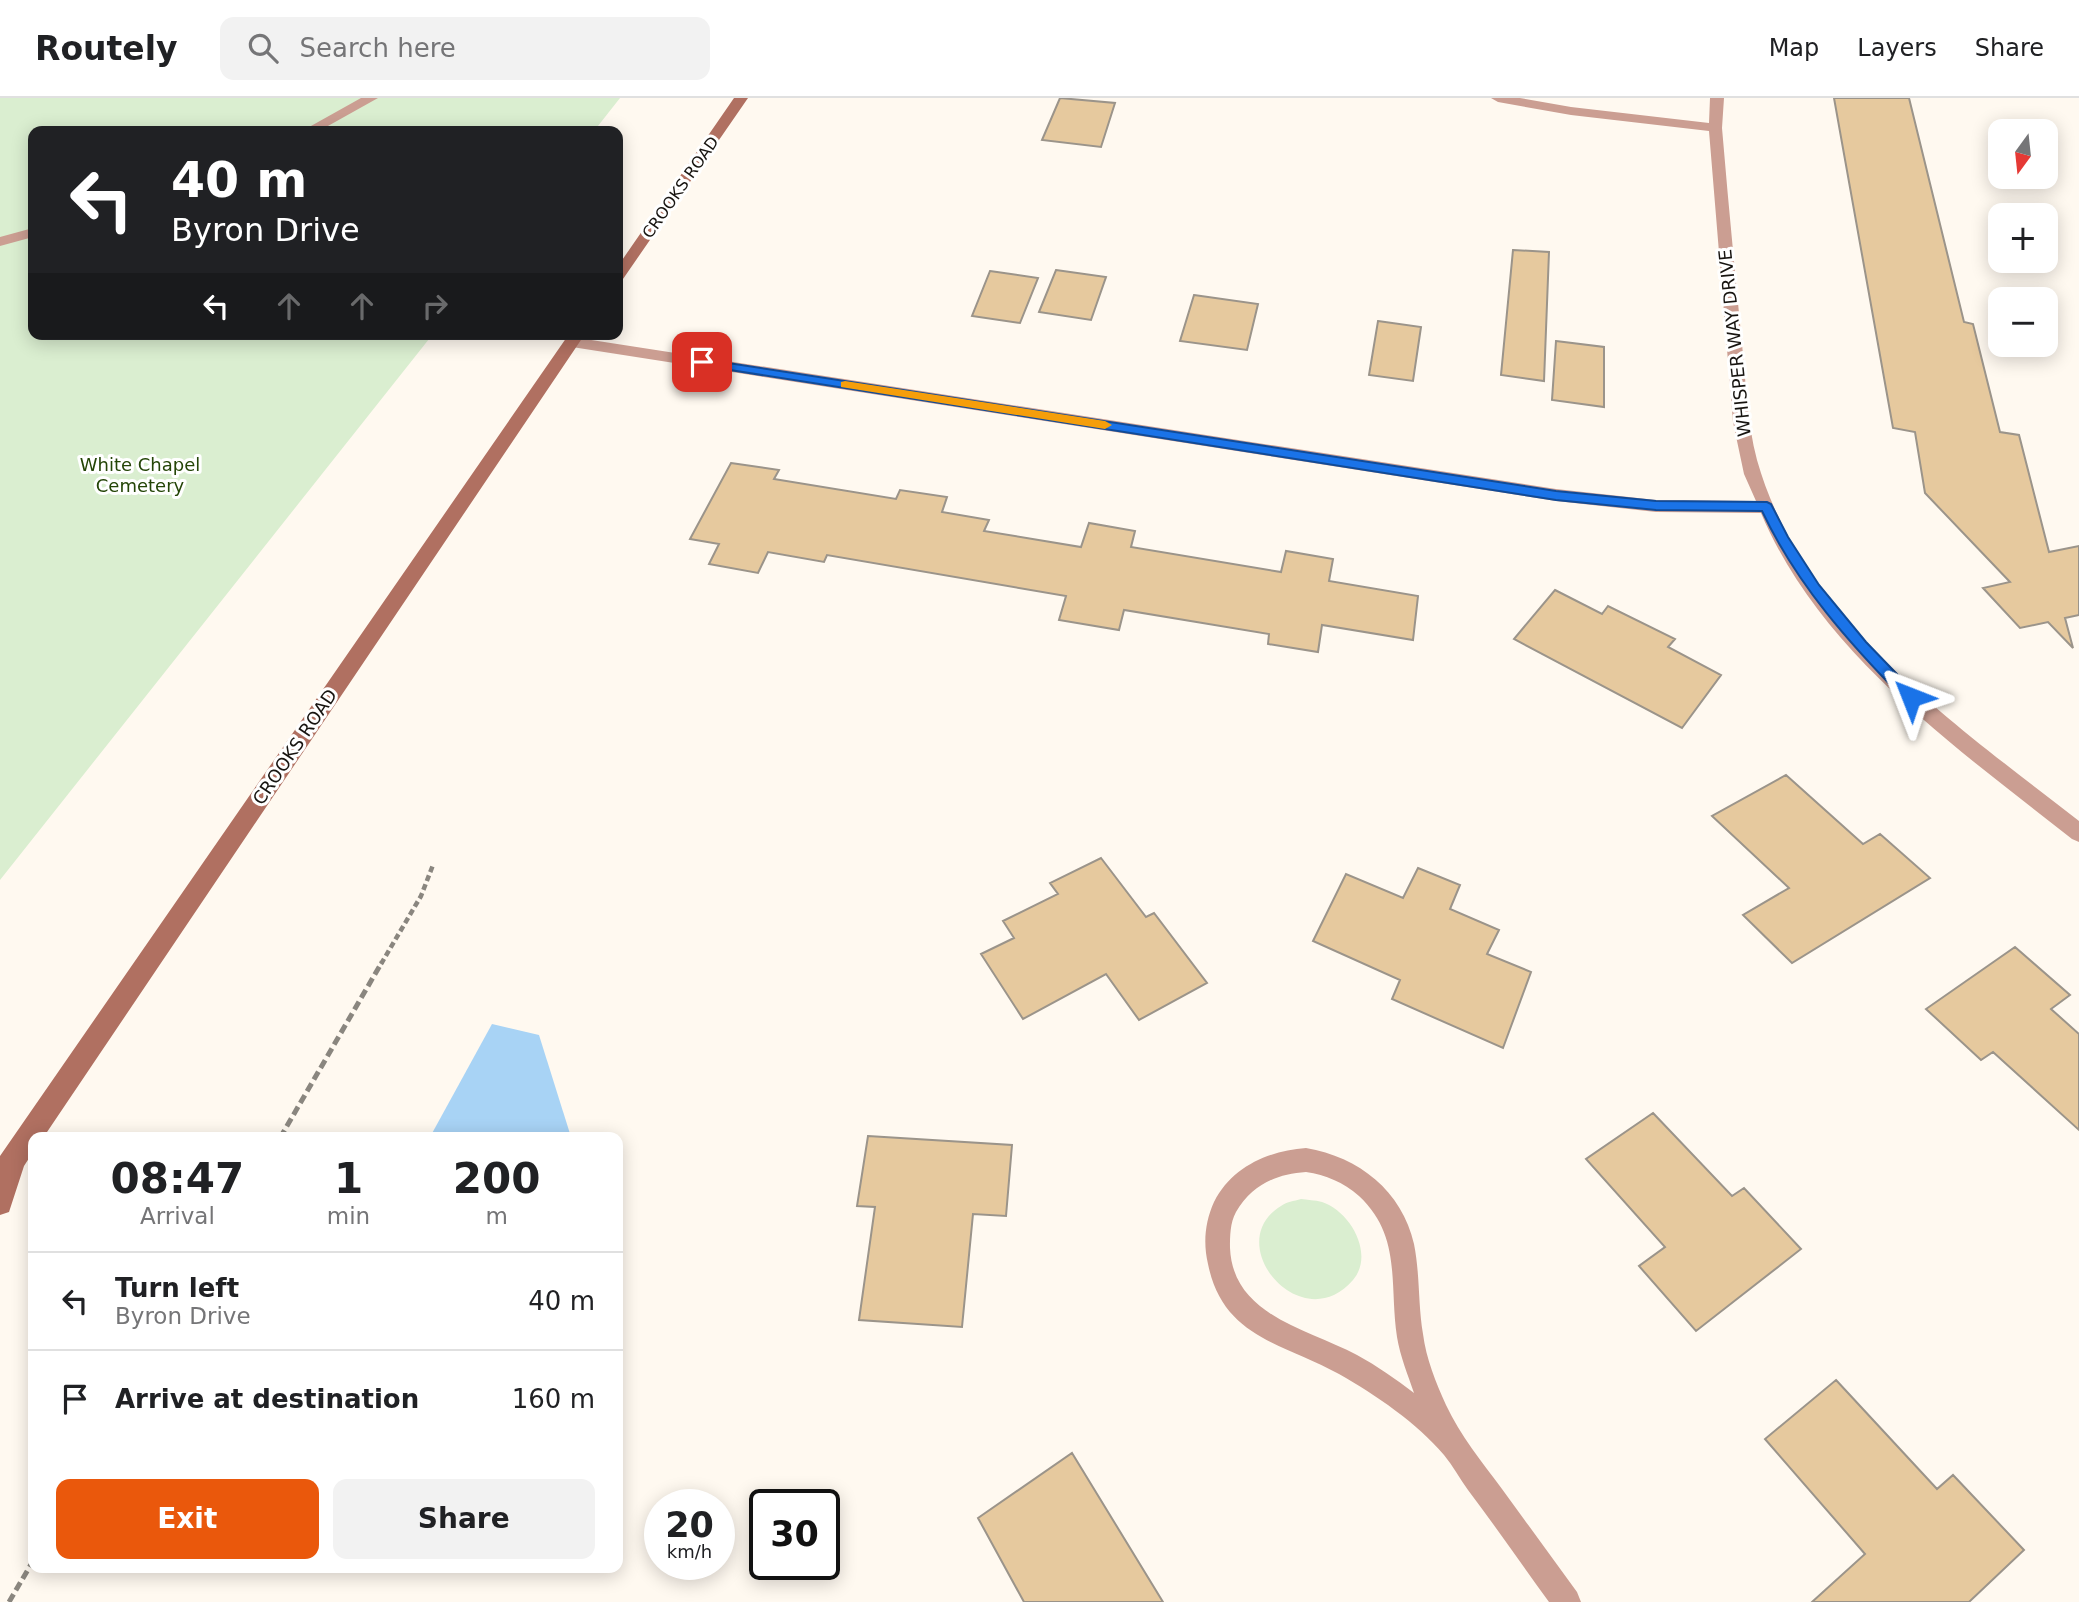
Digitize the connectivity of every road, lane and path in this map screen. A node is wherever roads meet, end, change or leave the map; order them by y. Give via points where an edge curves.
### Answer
1 (370, 98) edge
2 (741, 98) edge
3 (1498, 98) edge
4 (1717, 98) edge
5 (318, 126) edge
6 (1715, 128) junction
7 (28, 234) edge
8 (0, 242) edge
9 (623, 269) edge
10 (574, 340) edge
11 (587, 340) edge
12 (1767, 507) junction
13 (2079, 833) edge
14 (433, 865) dead end
15 (29, 1132) edge
16 (283, 1132) edge
17 (28, 1134) edge
18 (6, 1166) edge
19 (0, 1202) edge
20 (1452, 1444) junction
21 (28, 1570) edge
22 (9, 1602) edge
23 (1567, 1602) edge

1 - 5 street
2 - 9 main road, CROOKS ROAD
3 - 6 street
4 - 6 street, WHISPER WAY DRIVE
6 - 12 street, WHISPER WAY DRIVE via 1740,408 1754,475
7 - 8 street
10 - 15 main road, CROOKS ROAD
11 - 12 street via 1556,495 1656,506
12 - 13 street, WHISPER WAY DRIVE via 1814,588 1861,646 1911,697
14 - 16 path via 421,896
17 - 18 main road, CROOKS ROAD
18 - 19 main road, CROOKS ROAD
20 - 20 street via 1405,1400 1345,1363 1269,1329 1247,1314 1231,1292 1219,1263 1217,1236 1223,1211 1234,1191 1262,1168 1294,1160 1333,1166 1370,1187 1394,1221 1410,1338 1426,1390
20 - 23 street
21 - 22 path

